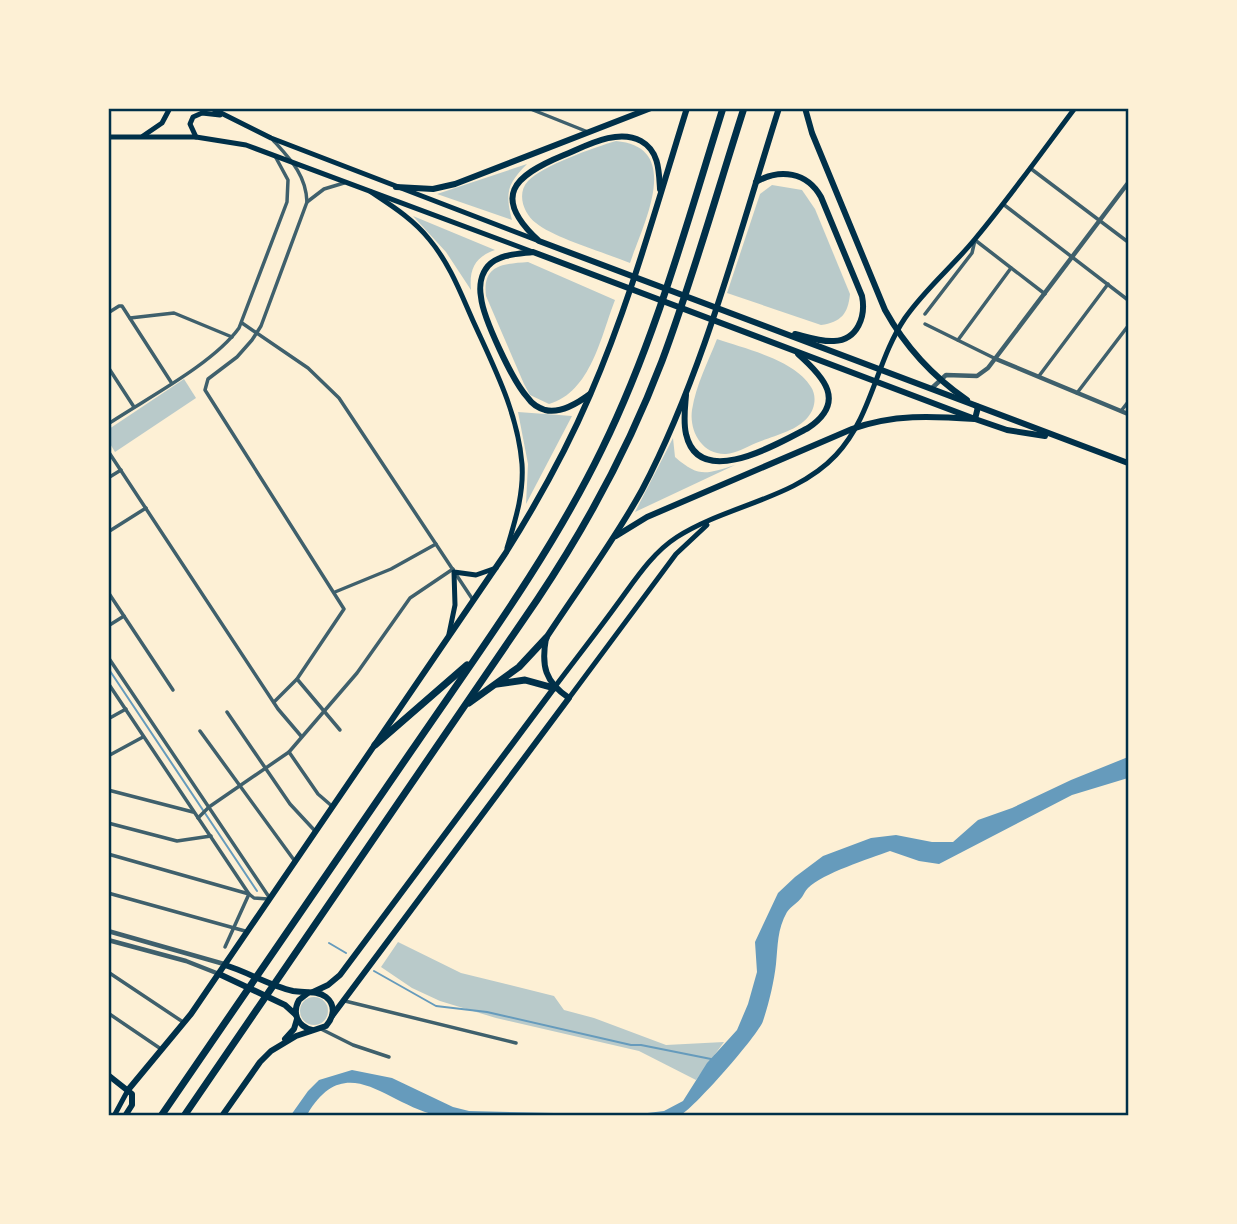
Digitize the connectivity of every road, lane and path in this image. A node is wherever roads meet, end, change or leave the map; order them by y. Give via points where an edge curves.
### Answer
1 (170, 108) edge
2 (211, 108) edge
3 (528, 108) edge
4 (651, 108) edge
5 (687, 108) edge
6 (723, 108) edge
7 (744, 108) edge
8 (779, 108) edge
9 (805, 108) edge
10 (1075, 108) edge
11 (223, 116) junction
12 (590, 133) junction
13 (143, 136) junction
14 (108, 137) edge
15 (196, 137) junction
16 (271, 138) junction
17 (274, 155) junction
18 (291, 161) junction
19 (762, 162) junction
20 (1030, 168) junction
21 (772, 175) junction
22 (349, 182) junction
23 (756, 183) junction
24 (1129, 184) edge
25 (362, 187) junction
26 (396, 187) junction
27 (660, 194) junction
28 (307, 202) junction
29 (1003, 204) junction
30 (1100, 220) junction
31 (975, 240) junction
32 (539, 242) junction
33 (1129, 242) edge
34 (533, 252) junction
35 (1073, 257) junction
36 (1012, 268) junction
37 (1108, 284) junction
38 (1045, 294) junction
39 (1129, 300) edge
40 (108, 313) edge
41 (925, 314) dead end
42 (130, 318) junction
43 (242, 323) junction
44 (925, 324) dead end
45 (1129, 326) edge
46 (773, 330) junction
47 (257, 333) junction
48 (232, 337) junction
49 (958, 340) junction
50 (794, 350) junction
51 (996, 359) junction
52 (108, 367) edge
53 (1038, 378) junction
54 (939, 379) junction
55 (171, 383) junction
56 (687, 388) junction
57 (931, 390) junction
58 (591, 393) junction
59 (1077, 393) junction
60 (1129, 402) edge
61 (134, 407) junction
62 (978, 407) junction
63 (1121, 411) junction
64 (1129, 414) edge
65 (975, 419) junction
66 (108, 424) edge
67 (1056, 437) junction
68 (108, 451) edge
69 (1129, 463) edge
70 (121, 470) junction
71 (108, 478) edge
72 (146, 508) junction
73 (715, 519) junction
74 (108, 532) edge
75 (611, 539) junction
76 (436, 544) junction
77 (505, 554) junction
78 (496, 568) junction
79 (453, 571) junction
80 (108, 592) edge
81 (335, 592) junction
82 (473, 601) junction
83 (124, 616) junction
84 (108, 626) edge
85 (448, 638) junction
86 (546, 638) junction
87 (108, 657) edge
88 (475, 658) junction
89 (297, 679) junction
90 (108, 683) edge
91 (554, 688) junction
92 (173, 690) dead end
93 (484, 691) junction
94 (569, 698) junction
95 (274, 702) junction
96 (126, 709) junction
97 (461, 711) junction
98 (227, 712) dead end
99 (324, 712) junction
100 (108, 719) edge
101 (340, 730) dead end
102 (200, 731) dead end
103 (144, 737) junction
104 (302, 737) junction
105 (375, 745) junction
106 (289, 752) junction
107 (108, 756) edge
108 (264, 769) junction
109 (239, 787) junction
110 (108, 790) edge
111 (209, 807) junction
112 (333, 807) junction
113 (195, 813) junction
114 (198, 818) junction
115 (108, 823) edge
116 (316, 832) junction
117 (211, 836) junction
118 (108, 854) edge
119 (295, 862) junction
120 (108, 893) edge
121 (249, 894) junction
122 (270, 899) junction
123 (233, 928) junction
124 (108, 932) edge
125 (247, 932) junction
126 (108, 940) edge
127 (225, 947) dead end
128 (225, 965) junction
129 (108, 972) edge
130 (219, 974) junction
131 (310, 993) junction
132 (343, 1001) junction
133 (108, 1013) edge
134 (332, 1016) junction
135 (296, 1017) junction
136 (185, 1023) junction
137 (318, 1029) junction
138 (281, 1043) junction
139 (516, 1043) dead end
140 (162, 1050) junction
141 (389, 1056) dead end
142 (108, 1075) edge
143 (128, 1090) junction
144 (114, 1115) edge
145 (125, 1115) edge
146 (161, 1115) edge
147 (184, 1115) edge
148 (222, 1115) edge

1 - 13 main road via 162,123
2 - 11 main road
3 - 12 street
4 - 12 main road
5 - 27 main road
6 - 88 highway via 654,323 616,419 559,529
7 - 97 highway via 662,360 621,455 564,559
8 - 19 main road
9 - 54 main road via 884,310 906,345
10 - 20 main road
11 - 15 main road via 202,113 193,117 190,128
11 - 16 main road
12 - 26 main road via 455,184 433,189
13 - 14 main road
13 - 15 main road
15 - 17 main road
16 - 18 street
16 - 26 main road
17 - 18 main road
17 - 43 street via 288,180 288,202
18 - 22 main road
18 - 28 street via 305,183
19 - 21 main road
19 - 23 main road
20 - 29 main road
20 - 30 street
21 - 23 main road
21 - 46 main road via 801,176 817,190 864,305 857,329 838,341
22 - 25 main road
22 - 28 street via 324,189
23 - 56 main road
24 - 30 street
25 - 34 main road
25 - 77 main road via 412,221 438,250 506,394 520,449 522,482
26 - 32 main road
27 - 32 main road via 657,162 650,148 627,137 600,141 543,164 518,183 512,199 516,214
27 - 58 main road
28 - 47 street
29 - 31 main road
29 - 35 street
30 - 33 street
30 - 35 street
31 - 36 street
31 - 41 street via 972,253
31 - 73 main road via 906,317 859,422 839,452 801,481
32 - 46 main road
34 - 50 main road
34 - 58 main road via 505,256 488,266 480,286 485,313 532,402 544,410 557,410
35 - 37 street
35 - 38 street
36 - 38 street
36 - 49 street
37 - 39 street
37 - 53 street
38 - 51 street
40 - 42 street via 121,306
42 - 48 street via 174,313
42 - 55 street
43 - 47 street
43 - 48 street
44 - 49 street
45 - 59 street
46 - 57 main road
47 - 76 street via 308,368 339,398
47 - 81 street via 204,386
48 - 55 street
49 - 51 street
50 - 56 main road via 825,382 829,395 826,411 808,428 741,458 712,460 694,450 685,429
50 - 65 main road
51 - 53 street
51 - 54 street via 977,376 950,374
52 - 61 street
53 - 59 street
54 - 57 street
54 - 62 main road
55 - 61 street
56 - 75 main road via 642,489
57 - 62 main road
58 - 77 main road via 548,481
59 - 63 street
60 - 63 street
61 - 66 street
62 - 65 main road
62 - 67 main road
63 - 64 street
65 - 67 main road via 1007,430
65 - 75 main road via 910,416 874,422 647,517
67 - 69 main road
68 - 70 street
70 - 71 street
70 - 72 street
72 - 74 street
72 - 95 street
73 - 91 main road via 681,534 652,558
73 - 94 main road via 676,554
75 - 86 main road
76 - 79 street
76 - 81 street
77 - 78 main road
78 - 79 main road via 476,575
78 - 82 main road
79 - 82 street
79 - 85 main road via 456,605
79 - 99 street via 410,598
80 - 83 street
81 - 89 street via 344,609
82 - 85 main road
83 - 84 street
83 - 92 street
85 - 105 main road
86 - 91 main road via 546,669
86 - 93 highway via 519,667
87 - 111 street
88 - 105 highway
88 - 146 highway
89 - 95 street
89 - 99 street
90 - 96 street
91 - 93 highway via 511,681
91 - 94 main road
91 - 131 main road via 340,975
93 - 97 highway
94 - 132 main road
95 - 104 street
96 - 100 street
96 - 103 street
97 - 147 highway
98 - 108 street
99 - 101 street
99 - 104 street
102 - 109 street
103 - 107 street
103 - 113 street
104 - 106 street
105 - 112 main road
106 - 108 street
106 - 112 street via 318,794
108 - 109 street
108 - 116 street
109 - 111 street
109 - 119 street
110 - 113 street
111 - 114 street
111 - 122 street
112 - 116 main road
113 - 114 street
114 - 117 street
115 - 117 street via 177,841
116 - 119 main road
117 - 121 street
118 - 121 street
119 - 122 main road
120 - 123 street
121 - 122 street
121 - 123 street
122 - 125 main road
123 - 125 street
123 - 127 street
124 - 128 street
125 - 128 main road
126 - 130 street
128 - 130 main road
128 - 131 main road via 282,988
129 - 136 street
130 - 135 main road via 285,1005
130 - 136 main road
131 - 134 main road via 329,999
131 - 135 main road via 299,1000
132 - 134 main road
132 - 139 street
133 - 140 street
134 - 137 main road
135 - 137 main road via 304,1027
135 - 138 main road via 294,1029
136 - 140 main road
137 - 138 main road
137 - 141 street
138 - 148 main road via 260,1062
140 - 143 main road
142 - 143 main road
143 - 144 main road
143 - 145 main road via 133,1101

